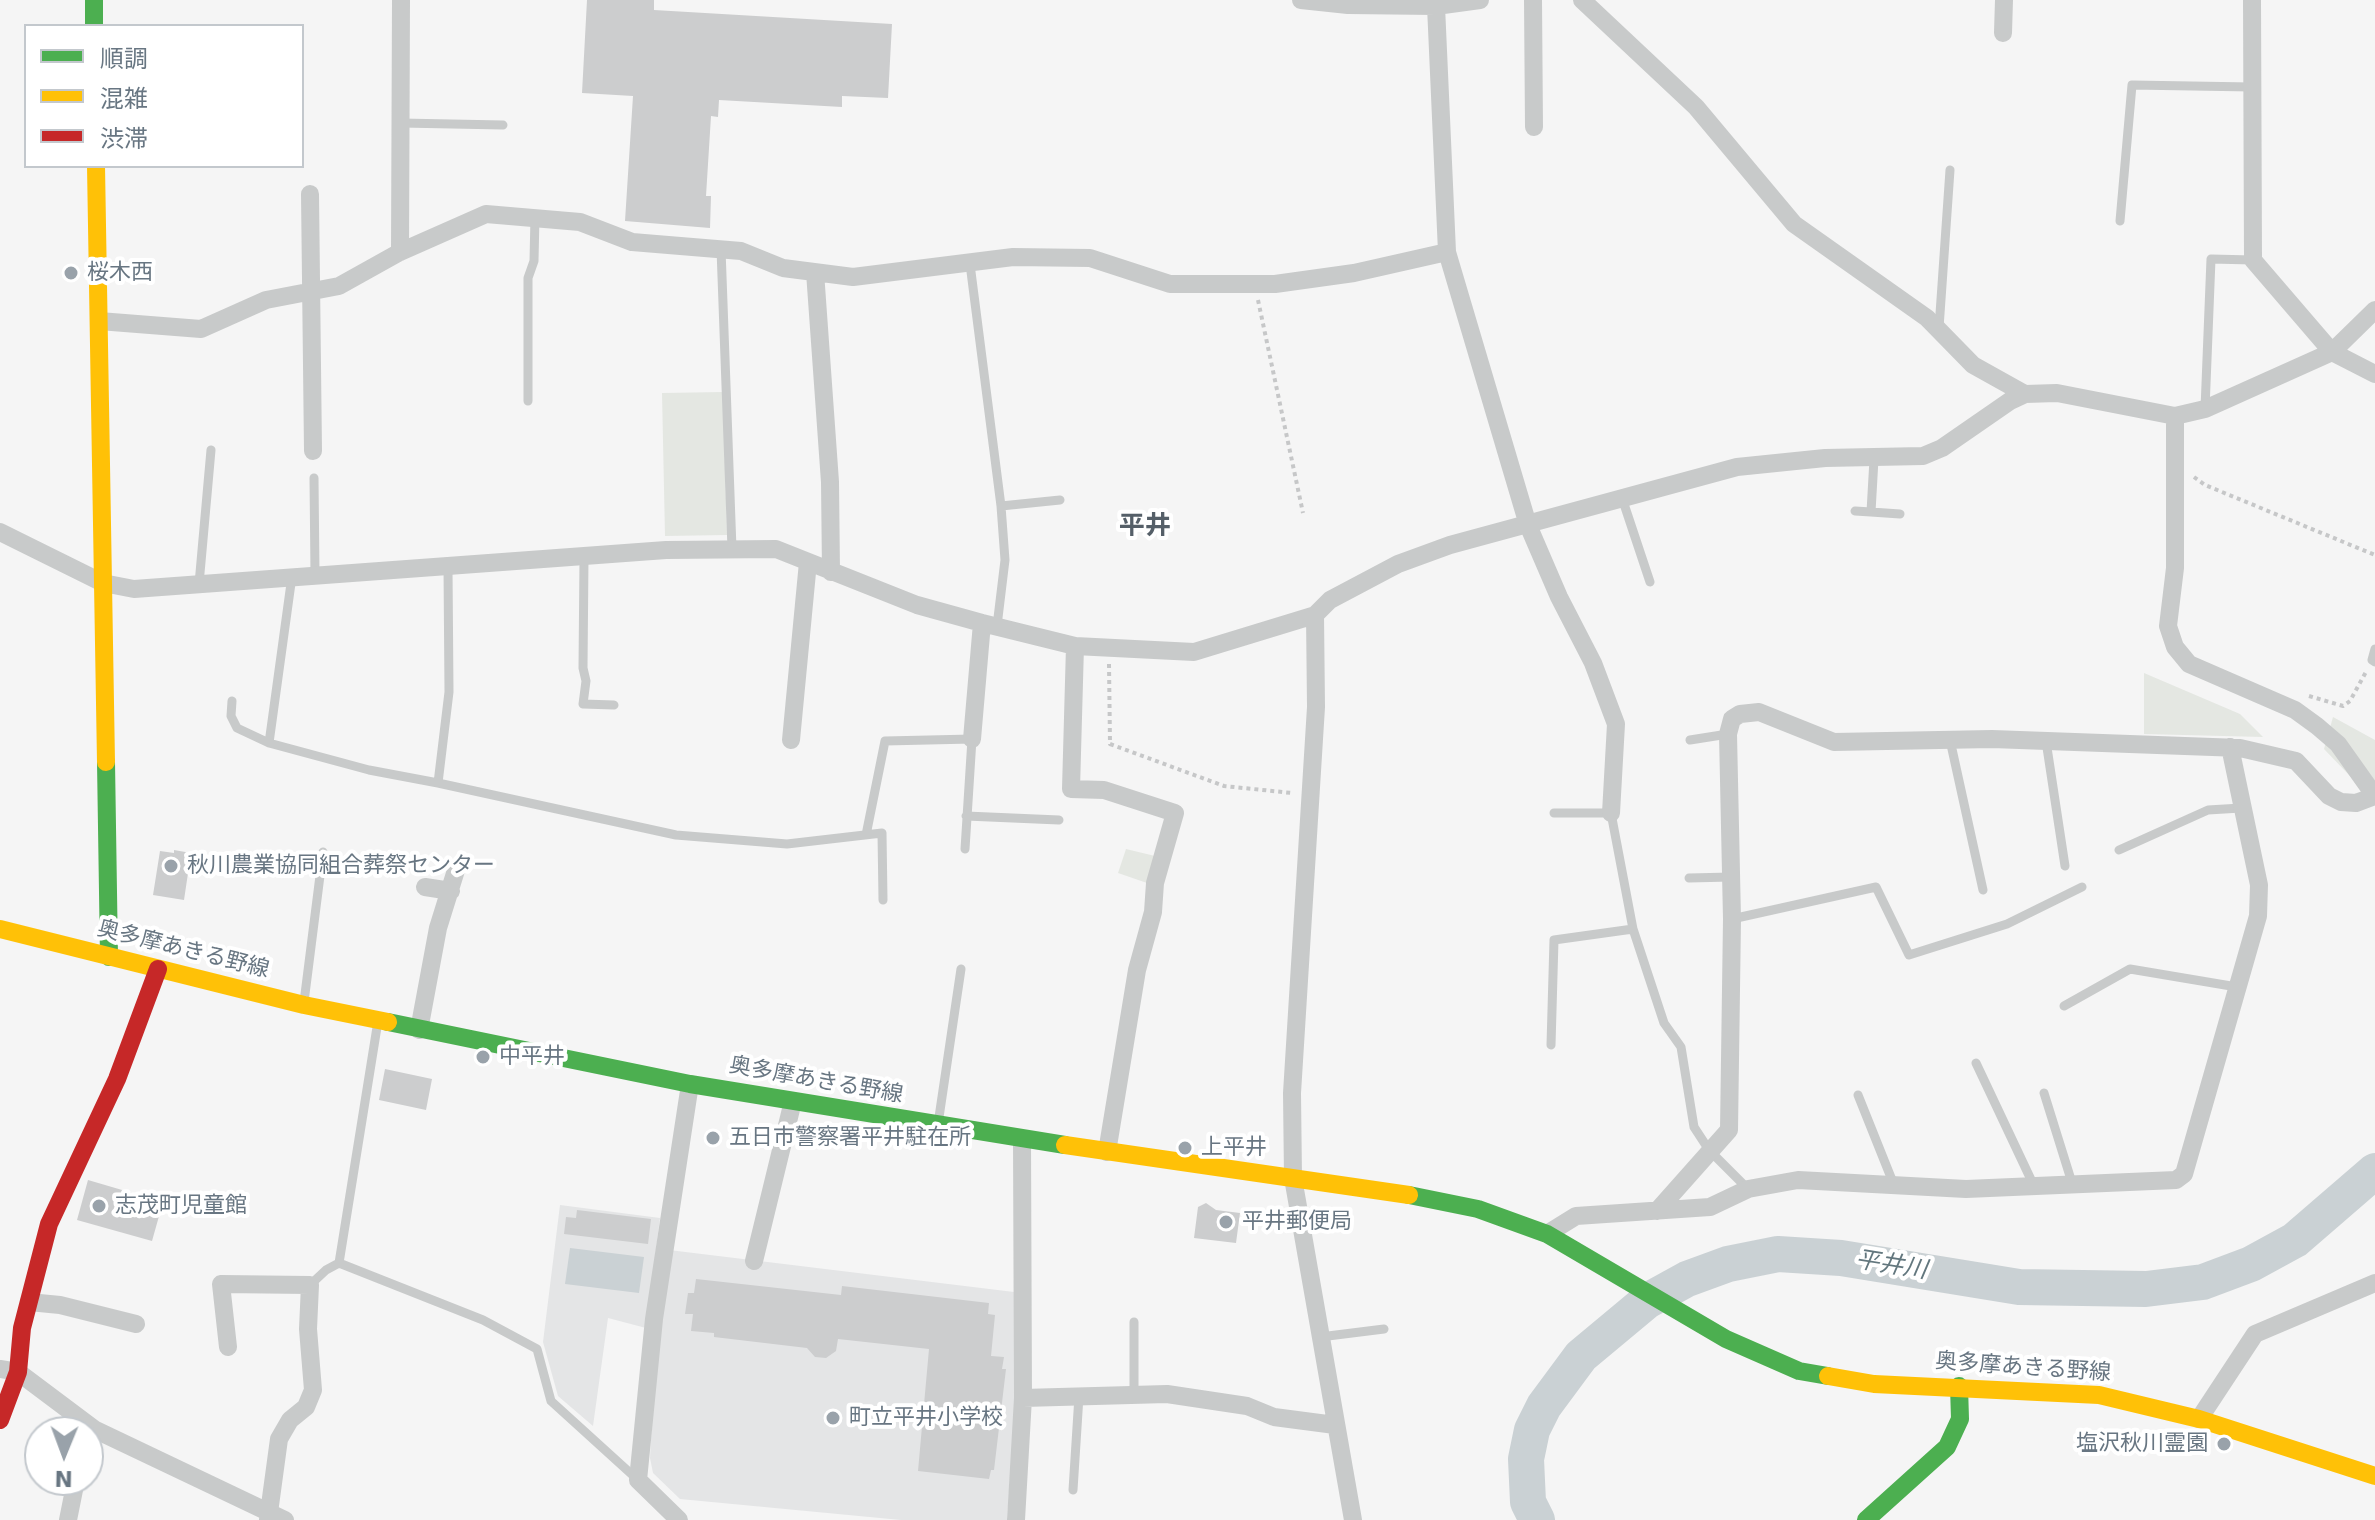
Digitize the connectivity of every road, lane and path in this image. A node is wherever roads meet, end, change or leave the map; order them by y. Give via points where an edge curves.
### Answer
1 (94, 0) edge
2 (401, 0) edge
3 (1301, 0) edge
4 (1480, 0) edge
5 (1533, 0) edge
6 (1582, 0) edge
7 (2004, 0) edge
8 (2252, 0) edge
9 (1436, 6) junction
10 (94, 24) edge
11 (2003, 33) dead end
12 (2252, 87) junction
13 (401, 123) junction
14 (503, 125) dead end
15 (1534, 127) dead end
16 (96, 168) edge
17 (1950, 170) dead end
18 (310, 194) dead end
19 (535, 216) junction
20 (2120, 221) dead end
21 (721, 248) junction
22 (400, 252) junction
23 (1447, 252) junction
24 (2253, 260) junction
25 (970, 264) junction
26 (815, 272) junction
27 (1256, 291) dead end
28 (311, 292) junction
29 (2375, 310) edge
30 (99, 321) junction
31 (1939, 328) junction
32 (2332, 352) junction
33 (2375, 374) edge
34 (2025, 394) junction
35 (528, 401) dead end
36 (2205, 409) junction
37 (2175, 416) junction
38 (211, 450) dead end
39 (313, 451) dead end
40 (1874, 459) junction
41 (2176, 463) junction
42 (314, 478) dead end
43 (1622, 498) junction
44 (1060, 500) dead end
45 (1001, 506) junction
46 (1855, 511) dead end
47 (1871, 512) junction
48 (1303, 513) dead end
49 (1900, 514) dead end
50 (1528, 525) junction
51 (0, 532) edge
52 (732, 549) junction
53 (2375, 555) edge
54 (584, 558) junction
55 (808, 562) junction
56 (448, 568) junction
57 (831, 572) junction
58 (315, 574) junction
59 (292, 575) junction
60 (1650, 582) dead end
61 (103, 583) junction
62 (199, 584) junction
63 (1315, 615) junction
64 (990, 625) junction
65 (1075, 646) junction
66 (1109, 647) junction
67 (2375, 649) edge
68 (2373, 661) edge
69 (2299, 693) dead end
70 (232, 701) dead end
71 (614, 705) dead end
72 (1728, 734) junction
73 (972, 739) junction
74 (791, 740) dead end
75 (1690, 740) dead end
76 (1950, 740) junction
77 (2046, 741) junction
78 (269, 743) junction
79 (2230, 747) junction
80 (438, 783) junction
81 (1311, 794) junction
82 (2375, 796) edge
83 (2241, 808) junction
84 (1554, 813) dead end
85 (1611, 813) junction
86 (966, 816) junction
87 (1059, 820) dead end
88 (866, 835) junction
89 (965, 849) dead end
90 (2119, 850) dead end
91 (323, 852) dead end
92 (2065, 866) dead end
93 (457, 867) dead end
94 (1731, 877) junction
95 (1689, 878) dead end
96 (425, 887) dead end
97 (2082, 887) dead end
98 (1983, 890) dead end
99 (451, 891) junction
100 (883, 900) dead end
101 (1732, 919) junction
102 (0, 929) edge
103 (1633, 929) junction
104 (109, 957) junction
105 (158, 969) junction
106 (961, 969) dead end
107 (2237, 987) junction
108 (304, 1005) junction
109 (2064, 1006) dead end
110 (378, 1021) junction
111 (419, 1030) junction
112 (1551, 1045) dead end
113 (1976, 1063) dead end
114 (690, 1084) junction
115 (2044, 1093) dead end
116 (1858, 1095) dead end
117 (793, 1101) junction
118 (938, 1127) junction
119 (1022, 1140) junction
120 (1709, 1150) junction
121 (1107, 1152) junction
122 (1293, 1178) junction
123 (1894, 1185) junction
124 (2034, 1186) junction
125 (2073, 1186) junction
126 (1748, 1189) junction
127 (1657, 1211) junction
128 (1547, 1234) junction
129 (754, 1261) dead end
130 (339, 1263) junction
131 (2375, 1283) edge
132 (310, 1285) junction
133 (29, 1302) junction
134 (1134, 1322) dead end
135 (136, 1324) dead end
136 (1384, 1329) dead end
137 (1320, 1337) junction
138 (228, 1347) dead end
139 (9, 1370) edge
140 (1959, 1386) junction
141 (1134, 1394) junction
142 (1079, 1396) junction
143 (1023, 1398) junction
144 (65, 1416) edge
145 (2199, 1419) junction
146 (0, 1420) edge
147 (1335, 1425) junction
148 (104, 1443) edge
149 (2375, 1476) edge
150 (638, 1480) junction
151 (1073, 1490) dead end
152 (73, 1496) edge
153 (274, 1517) edge
154 (68, 1520) edge
155 (679, 1520) edge
156 (1016, 1520) edge
157 (1353, 1520) edge
158 (1866, 1520) edge

1 - 10 main road
2 - 13 street
3 - 9 street
4 - 9 street
5 - 15 street
6 - 31 street via 1696,107 1794,224
7 - 11 street
8 - 12 street
9 - 23 street
12 - 20 lane via 2132,85
12 - 24 street
13 - 14 lane
13 - 22 street
16 - 30 main road
17 - 31 lane
18 - 28 street
19 - 21 street via 580,222 632,242
19 - 22 street via 476,215
19 - 35 lane via 534,261 528,278
21 - 26 street via 783,268
21 - 52 lane
22 - 28 street via 339,286
23 - 25 street via 1275,284 1170,284 1090,258 1013,257
23 - 50 street
24 - 32 street
24 - 36 lane via 2211,259
25 - 26 street via 853,277
25 - 45 lane
26 - 57 street
27 - 48 path
28 - 30 street via 266,300 201,329
28 - 39 street
29 - 32 street
30 - 61 main road
31 - 34 street via 1973,365
32 - 33 street
32 - 36 street
34 - 37 street via 2057,393
34 - 40 street via 1942,448 1923,456
36 - 37 street
37 - 41 street
38 - 62 lane
40 - 43 street via 1737,467
40 - 47 lane
41 - 53 path via 2205,485
41 - 82 street via 2175,568 2168,626 2175,647 2189,664 2295,710 2317,726 2344,751
42 - 58 lane
43 - 50 street
43 - 60 lane
44 - 45 lane
45 - 64 lane via 1005,560
46 - 47 lane
47 - 49 lane
50 - 63 street via 1398,564 1330,600
50 - 85 street via 1616,724
51 - 61 street
52 - 54 street
52 - 55 street via 776,549
54 - 56 street
54 - 71 lane via 583,704
55 - 57 street
55 - 74 street
56 - 58 street
56 - 80 lane via 449,692
57 - 64 street via 917,605
58 - 59 street
59 - 62 street
59 - 78 lane
61 - 62 street via 134,589
61 - 104 main road
63 - 66 street via 1194,652
63 - 81 street
64 - 65 street
64 - 73 street
65 - 66 street
65 - 121 street via 1071,789 1104,790 1175,813 1137,970
66 - 81 path via 1110,744 1224,786
67 - 68 lane
68 - 69 path via 2343,706
70 - 78 lane via 237,728
72 - 75 lane
72 - 76 street via 1732,719 1749,710 1834,742
72 - 94 street
73 - 86 lane
73 - 88 lane via 885,741
76 - 77 street
76 - 98 lane
77 - 79 street
77 - 92 lane
78 - 80 lane
79 - 82 street via 2282,754 2341,802
79 - 83 street
80 - 88 lane via 676,835 787,844
81 - 122 street via 1292,1093
83 - 90 lane via 2208,810
83 - 107 street via 2259,885 2258,916
84 - 85 lane
85 - 103 lane
86 - 87 lane
86 - 89 lane
88 - 100 lane via 882,833
91 - 108 lane
93 - 99 street
94 - 95 lane
94 - 101 street
96 - 99 street
97 - 101 lane via 2007,924 1909,955 1876,887
99 - 111 street via 438,928
101 - 120 street via 1729,1130
102 - 104 main road, 奥多摩あきる野線
103 - 112 lane via 1554,940
103 - 120 lane via 1664,1023 1681,1047 1694,1127
104 - 105 main road, 奥多摩あきる野線
105 - 108 main road, 奥多摩あきる野線
105 - 133 main road via 117,1079 49,1224
106 - 118 lane
107 - 109 lane via 2130,969
107 - 125 street via 2184,1174 2176,1180
108 - 110 main road, 奥多摩あきる野線
110 - 111 main road, 奥多摩あきる野線
110 - 130 lane
111 - 114 main road, 奥多摩あきる野線
113 - 124 lane
114 - 117 main road, 奥多摩あきる野線
114 - 150 street via 654,1319
115 - 125 lane
116 - 123 lane
117 - 118 main road, 奥多摩あきる野線
117 - 129 street
118 - 119 main road, 奥多摩あきる野線
119 - 121 main road, 奥多摩あきる野線
119 - 143 street
120 - 126 lane
120 - 127 street
121 - 122 main road, 奥多摩あきる野線
122 - 128 main road, 奥多摩あきる野線 via 1438,1200
122 - 137 street
123 - 124 street
123 - 126 street via 1798,1180
124 - 125 street
126 - 127 street via 1710,1207
127 - 128 street via 1576,1216
128 - 140 main road, 奥多摩あきる野線 via 1762,1357 1810,1373 1874,1384
130 - 132 lane
130 - 150 lane via 483,1320 537,1349 551,1401
131 - 145 street via 2255,1334
132 - 138 street via 221,1284
132 - 153 street via 313,1390 279,1439
133 - 135 street
133 - 139 main road
134 - 141 lane
136 - 137 lane
137 - 147 street
139 - 144 street
139 - 146 main road
140 - 145 main road, 奥多摩あきる野線 via 2099,1395
140 - 158 main road via 1960,1419 1947,1447
141 - 142 street
141 - 147 street via 1247,1406 1274,1417
142 - 143 street
142 - 151 lane
143 - 156 street
145 - 149 main road, 奥多摩あきる野線
147 - 157 street
148 - 153 street
150 - 155 street
152 - 154 street

